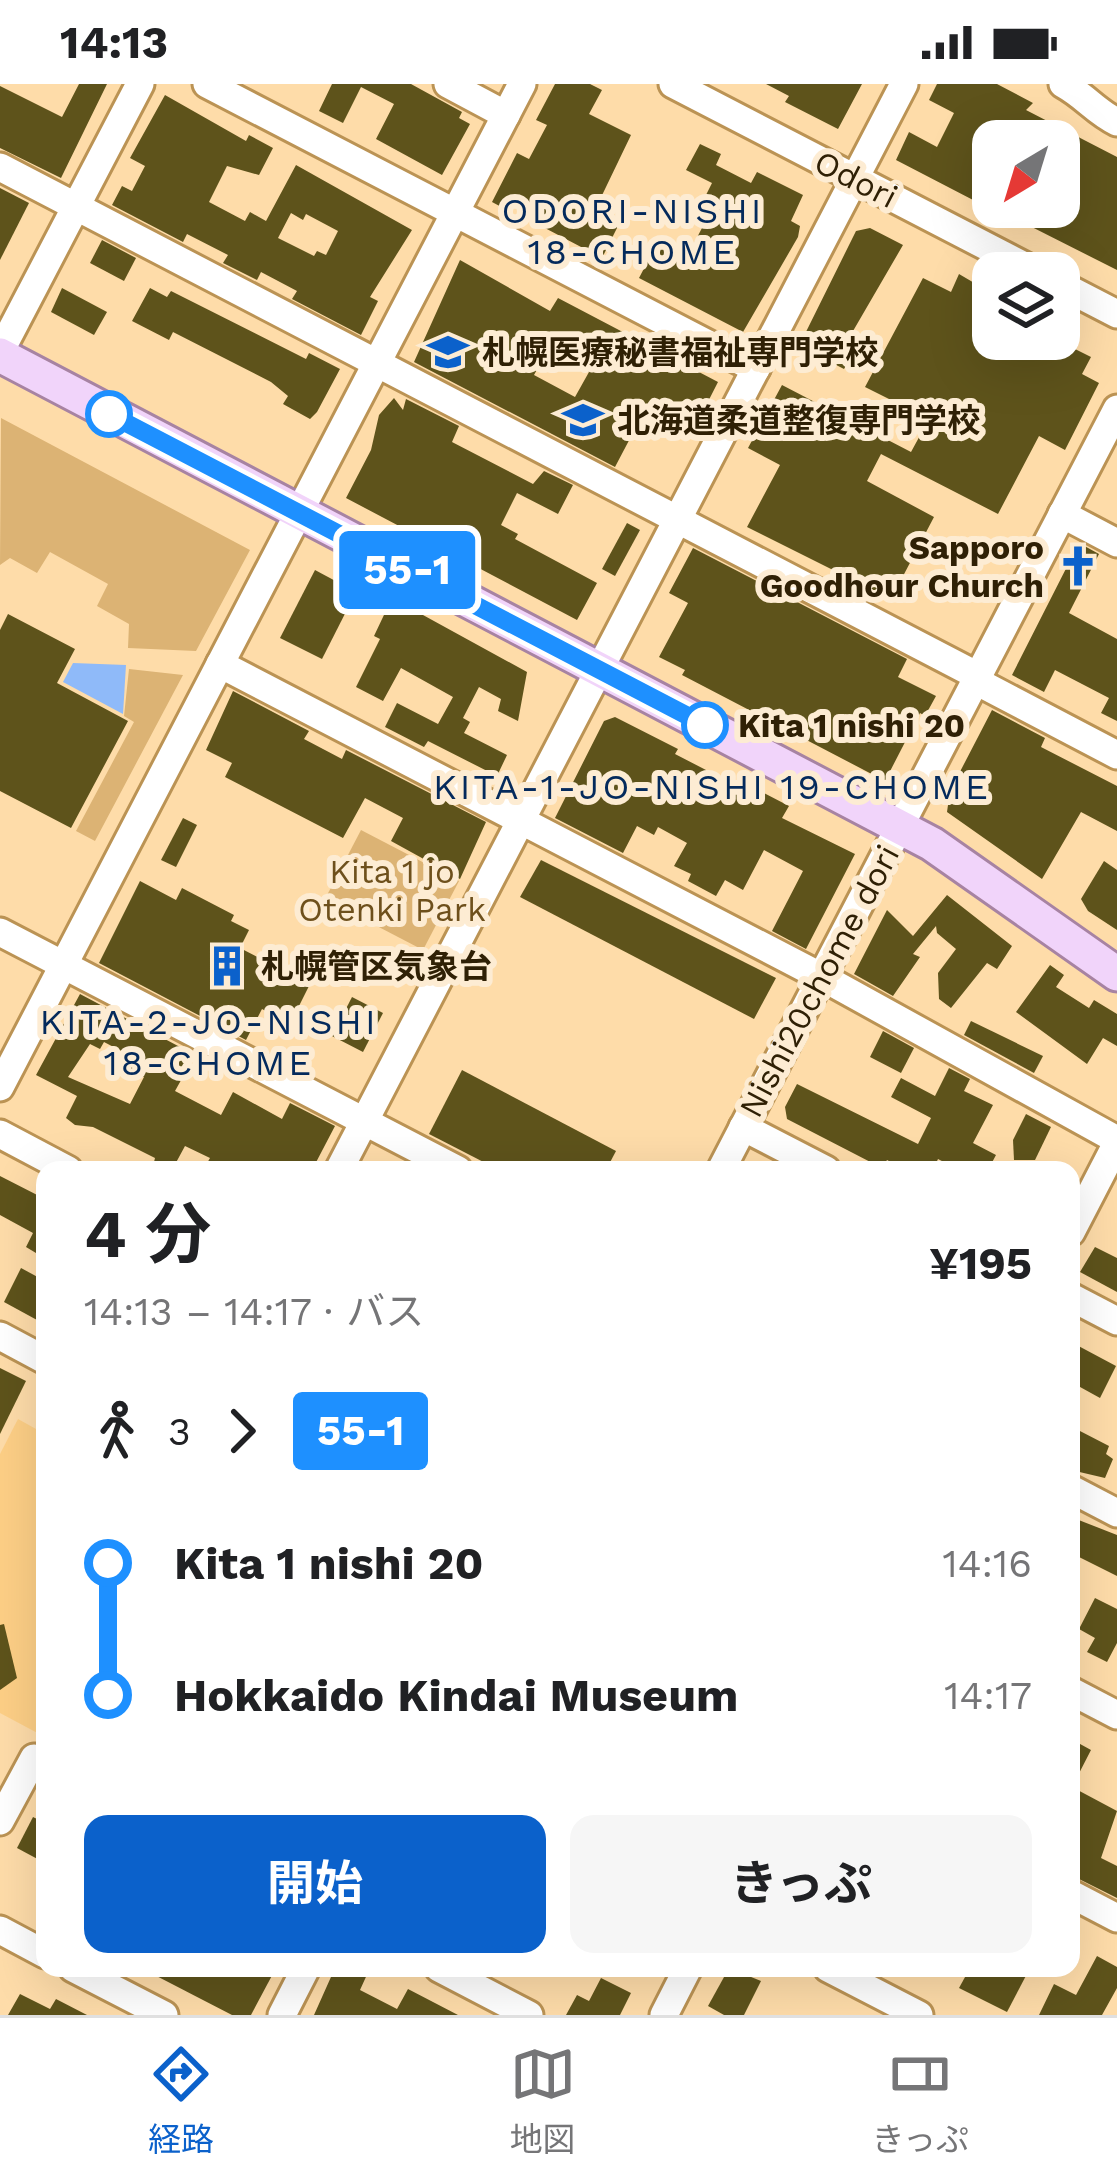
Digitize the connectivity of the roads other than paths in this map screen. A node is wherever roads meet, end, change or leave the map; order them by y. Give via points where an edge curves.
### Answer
1 (140, 84) edge
2 (207, 84) edge
3 (448, 84) edge
4 (522, 84) edge
5 (674, 84) edge
6 (904, 84) edge
7 (1063, 84) edge
8 (506, 115) junction
9 (1117, 122) edge
10 (0, 167) edge
11 (855, 178) junction
12 (76, 206) junction
13 (455, 213) junction
14 (998, 252) edge
15 (1080, 295) edge
16 (1117, 314) edge
17 (0, 354) edge
18 (376, 363) junction
19 (755, 369) junction
20 (1114, 420) edge
21 (298, 514) junction
22 (1062, 514) junction
23 (677, 520) junction
24 (1117, 543) edge
25 (220, 664) junction
26 (599, 670) junction
27 (977, 678) junction
28 (1117, 755) edge
29 (521, 820) junction
30 (900, 827) junction
31 (0, 932) edge
32 (64, 965) junction
33 (1117, 974) edge
34 (822, 977) junction
35 (0, 1087) edge
36 (364, 1121) junction
37 (743, 1127) junction
38 (0, 1134) edge
39 (1117, 1141) edge
40 (51, 1161) edge
41 (344, 1161) edge
42 (441, 1161) edge
43 (726, 1161) edge
44 (809, 1161) edge
45 (1080, 1214) edge
46 (1080, 1302) edge
47 (1117, 1322) edge
48 (0, 1336) edge
49 (36, 1355) edge
50 (1080, 1494) edge
51 (1117, 1513) edge
52 (1080, 1696) edge
53 (1117, 1715) edge
54 (34, 1758) dead end
55 (0, 1821) edge
56 (1080, 1899) edge
57 (1117, 1918) edge
58 (0, 1930) edge
59 (36, 1949) edge
60 (90, 1977) edge
61 (301, 1977) edge
62 (456, 1977) edge
63 (683, 1977) edge
64 (845, 1977) edge
65 (164, 2015) edge
66 (282, 2015) edge
67 (529, 2015) edge
68 (664, 2015) edge
69 (919, 2015) edge

1 - 12 street
2 - 13 street
3 - 8 street
4 - 8 street
5 - 11 street, Odori
6 - 11 street
7 - 9 street
8 - 13 street
10 - 12 street
11 - 14 street, Odori
11 - 19 street
12 - 17 street
12 - 18 street
13 - 18 street
13 - 19 street
15 - 16 street
17 - 21 main road
18 - 21 street
18 - 23 street
19 - 23 street
20 - 22 street, Nishi20chome dori
21 - 25 street
21 - 26 main road
22 - 24 street
22 - 27 street, Nishi20chome dori
23 - 26 street
23 - 27 street
25 - 29 street
25 - 32 street
26 - 29 street
26 - 30 main road
27 - 28 street
27 - 30 street, Nishi20chome dori
29 - 34 street
29 - 36 street
30 - 33 main road
30 - 34 street, Nishi20chome dori
31 - 32 street
32 - 35 street
32 - 36 street
34 - 37 street, Nishi20chome dori
34 - 39 street
36 - 41 street
36 - 42 street
37 - 43 street, Nishi20chome dori
37 - 44 street
38 - 40 street
39 - 45 street
46 - 47 street
48 - 49 street
50 - 51 street
52 - 53 street
54 - 55 street
56 - 57 street
58 - 59 street
60 - 65 street
61 - 66 street
62 - 67 street
63 - 68 street
64 - 69 street

